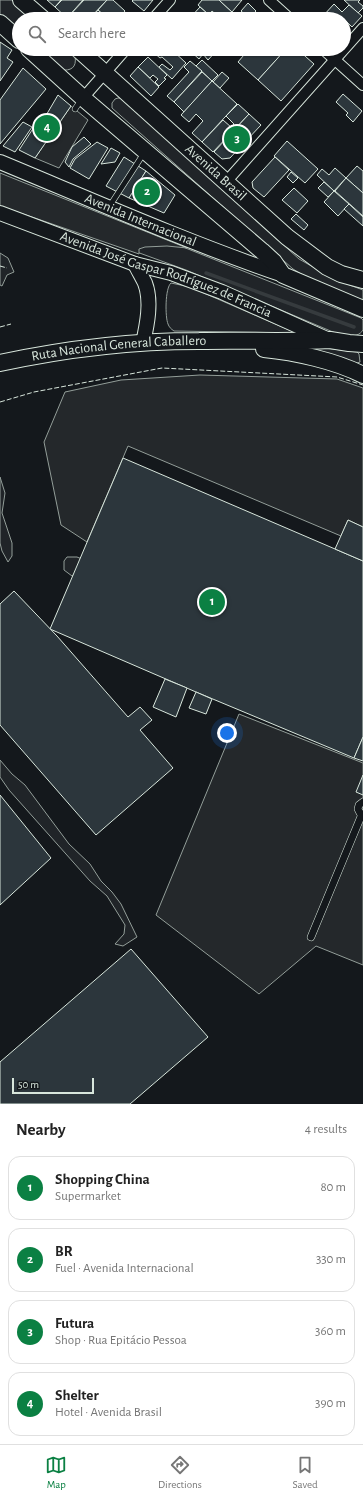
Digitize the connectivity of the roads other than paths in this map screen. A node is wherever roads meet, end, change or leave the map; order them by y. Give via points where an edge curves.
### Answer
1 (21, 0) edge
2 (170, 0) edge
3 (269, 0) edge
4 (35, 12) edge
5 (159, 12) edge
6 (282, 12) edge
7 (0, 23) edge
8 (363, 28) edge
9 (12, 34) edge
10 (351, 42) edge
11 (35, 56) edge
12 (86, 56) edge
13 (120, 56) edge
14 (331, 56) edge
15 (338, 56) edge
16 (335, 60) junction
17 (105, 72) junction
18 (363, 85) edge
19 (79, 103) junction
20 (145, 151) junction
21 (0, 162) edge
22 (226, 182) junction
23 (109, 207) junction
24 (0, 213) edge
25 (135, 264) junction
26 (283, 275) junction
27 (363, 280) edge
28 (363, 309) edge
29 (330, 340) junction
30 (238, 341) junction
31 (144, 343) junction
32 (363, 344) edge
33 (0, 363) edge
34 (363, 375) edge
35 (363, 802) edge
36 (363, 815) edge
37 (311, 938) dead end

1 - 4 main road
2 - 5 street
3 - 6 street
7 - 9 main road
8 - 10 street
11 - 19 main road, Avenida Brasil
12 - 17 main road, Avenida Brasil
13 - 17 street
14 - 16 street
15 - 16 street
16 - 18 street
16 - 22 street
17 - 19 street
17 - 22 main road, Avenida Brasil
19 - 20 main road, Avenida Brasil
20 - 23 lane
20 - 26 main road, Avenida Brasil via 262,251
21 - 23 main road, Avenida Internacional
22 - 27 main road, Avenida Brasil via 286,237 310,255 341,274
23 - 26 main road, Avenida Internacional
24 - 25 main road, Avenida José Gaspar Rodríguez de Francia
25 - 29 main road, Avenida José Gaspar Rodríguez de Francia via 171,273 222,292
25 - 31 main road via 146,284 148,301
26 - 28 main road
29 - 30 main road, Ruta Nacional General Caballero
29 - 32 main road, Ruta Nacional General Caballero
30 - 31 main road, Ruta Nacional General Caballero
30 - 34 main road, Ruta Nacional General Caballero via 256,348 288,352 333,363
31 - 33 main road, Ruta Nacional General Caballero via 76,349
35 - 36 street via 358,809
36 - 37 street

